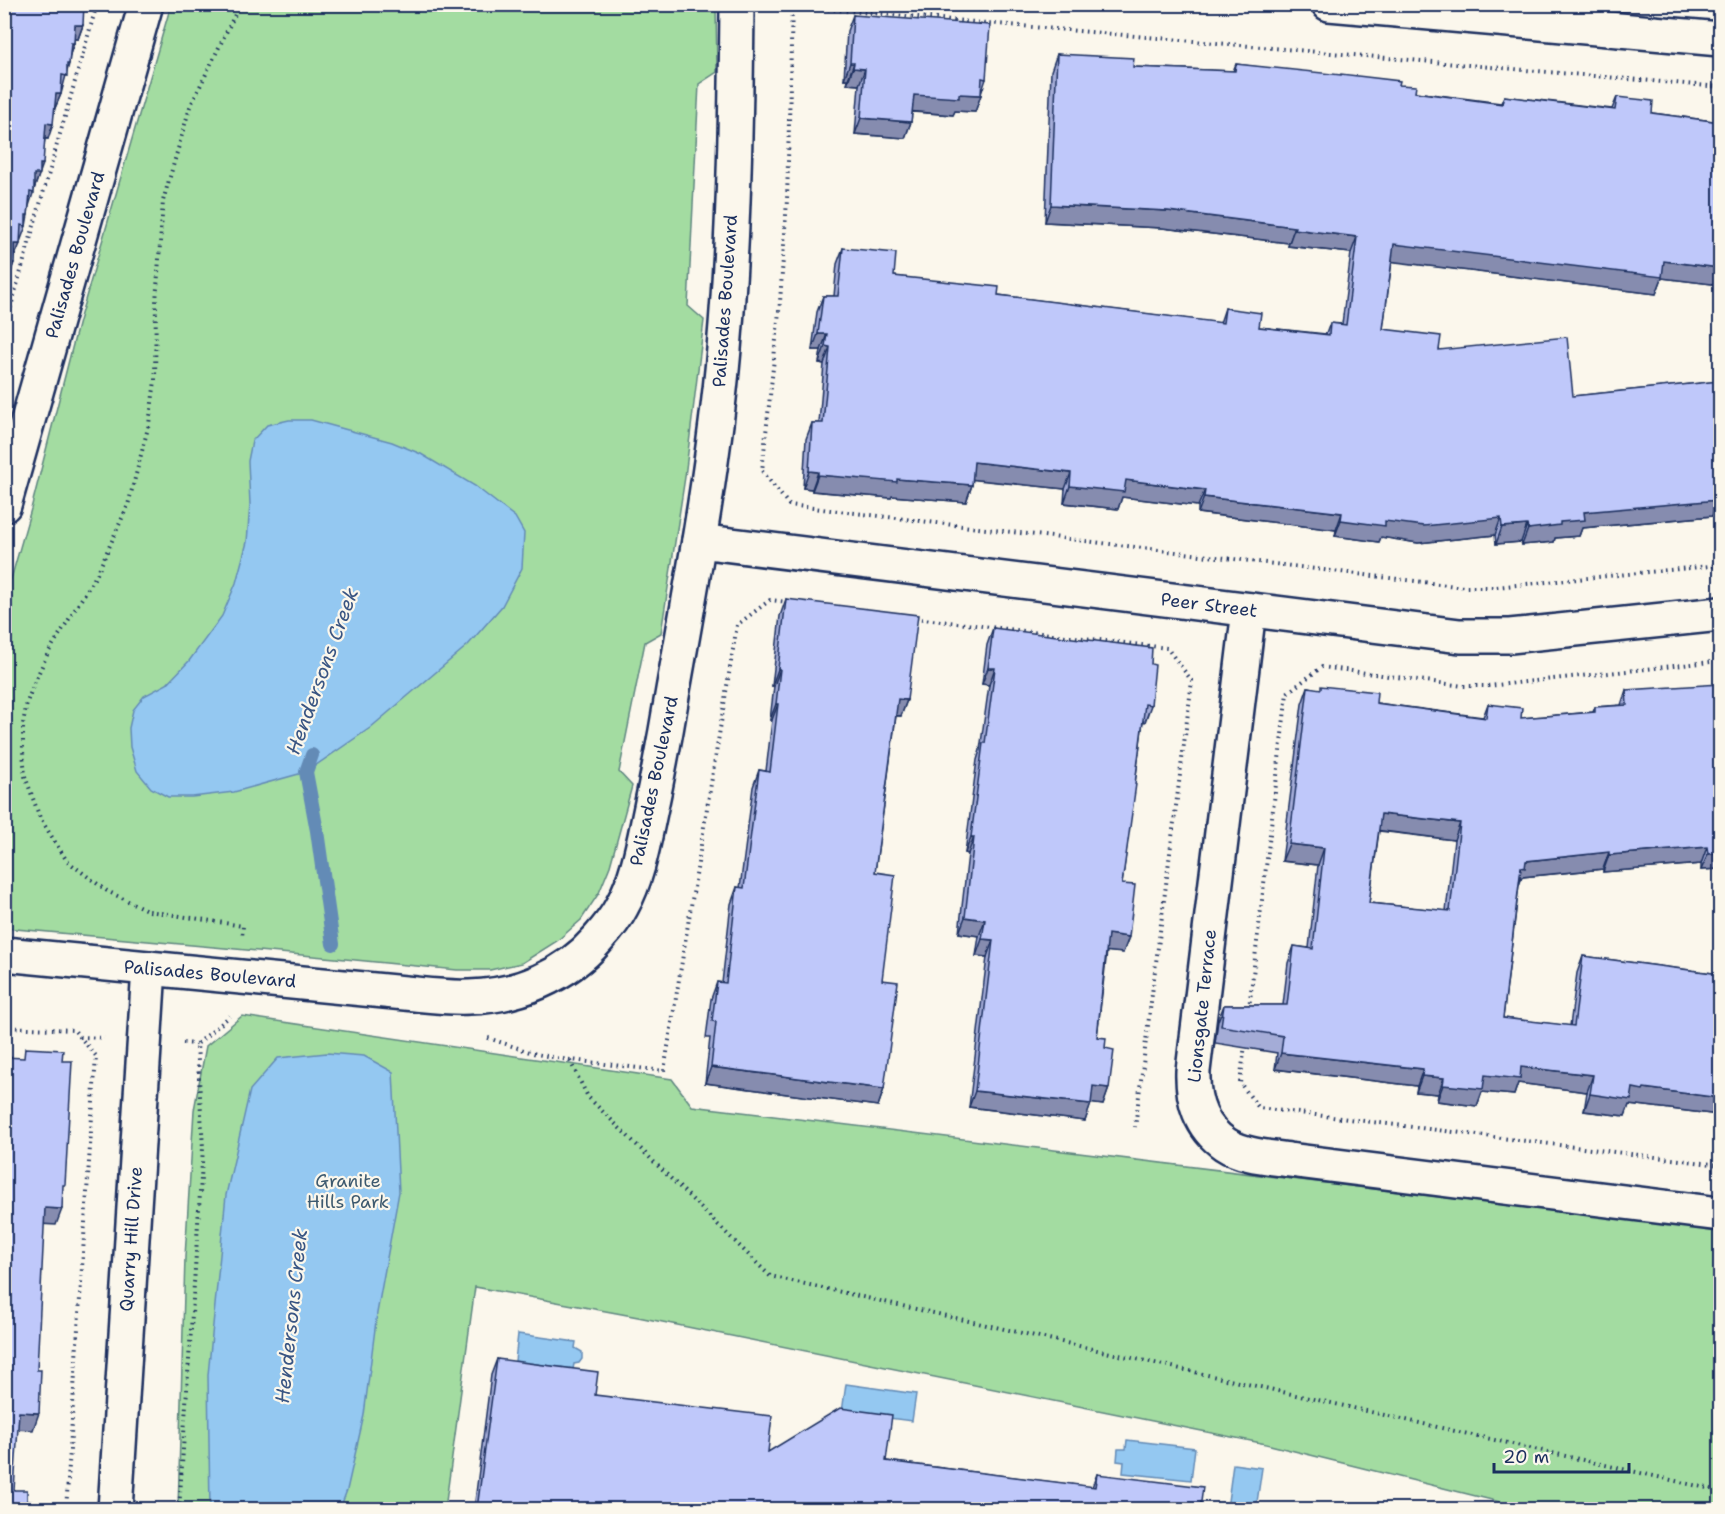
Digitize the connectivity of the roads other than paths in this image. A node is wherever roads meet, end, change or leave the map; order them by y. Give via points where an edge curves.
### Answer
1 (146, 4) edge
2 (737, 4) edge
3 (1329, 4) edge
4 (1720, 39) edge
5 (13, 443) edge
6 (4, 505) edge
7 (699, 541) junction
8 (1249, 610) junction
9 (1720, 614) edge
10 (4, 954) edge
11 (148, 968) junction
12 (1720, 1214) edge
13 (115, 1509) edge

1 - 5 street, Palisades Boulevard
2 - 7 street, Palisades Boulevard via 736,149 724,350
3 - 4 street
5 - 6 street, Palisades Boulevard
7 - 8 street, Peer Street
7 - 11 street, Palisades Boulevard via 660,764 636,870 622,908 581,956 529,987 468,997
8 - 9 street, Peer Street via 1449,635 1509,636
8 - 12 street, Lionsgate Terrace via 1193,1071 1192,1087 1205,1124 1226,1144 1278,1158
10 - 11 street, Palisades Boulevard
11 - 13 street, Quarry Hill Drive

